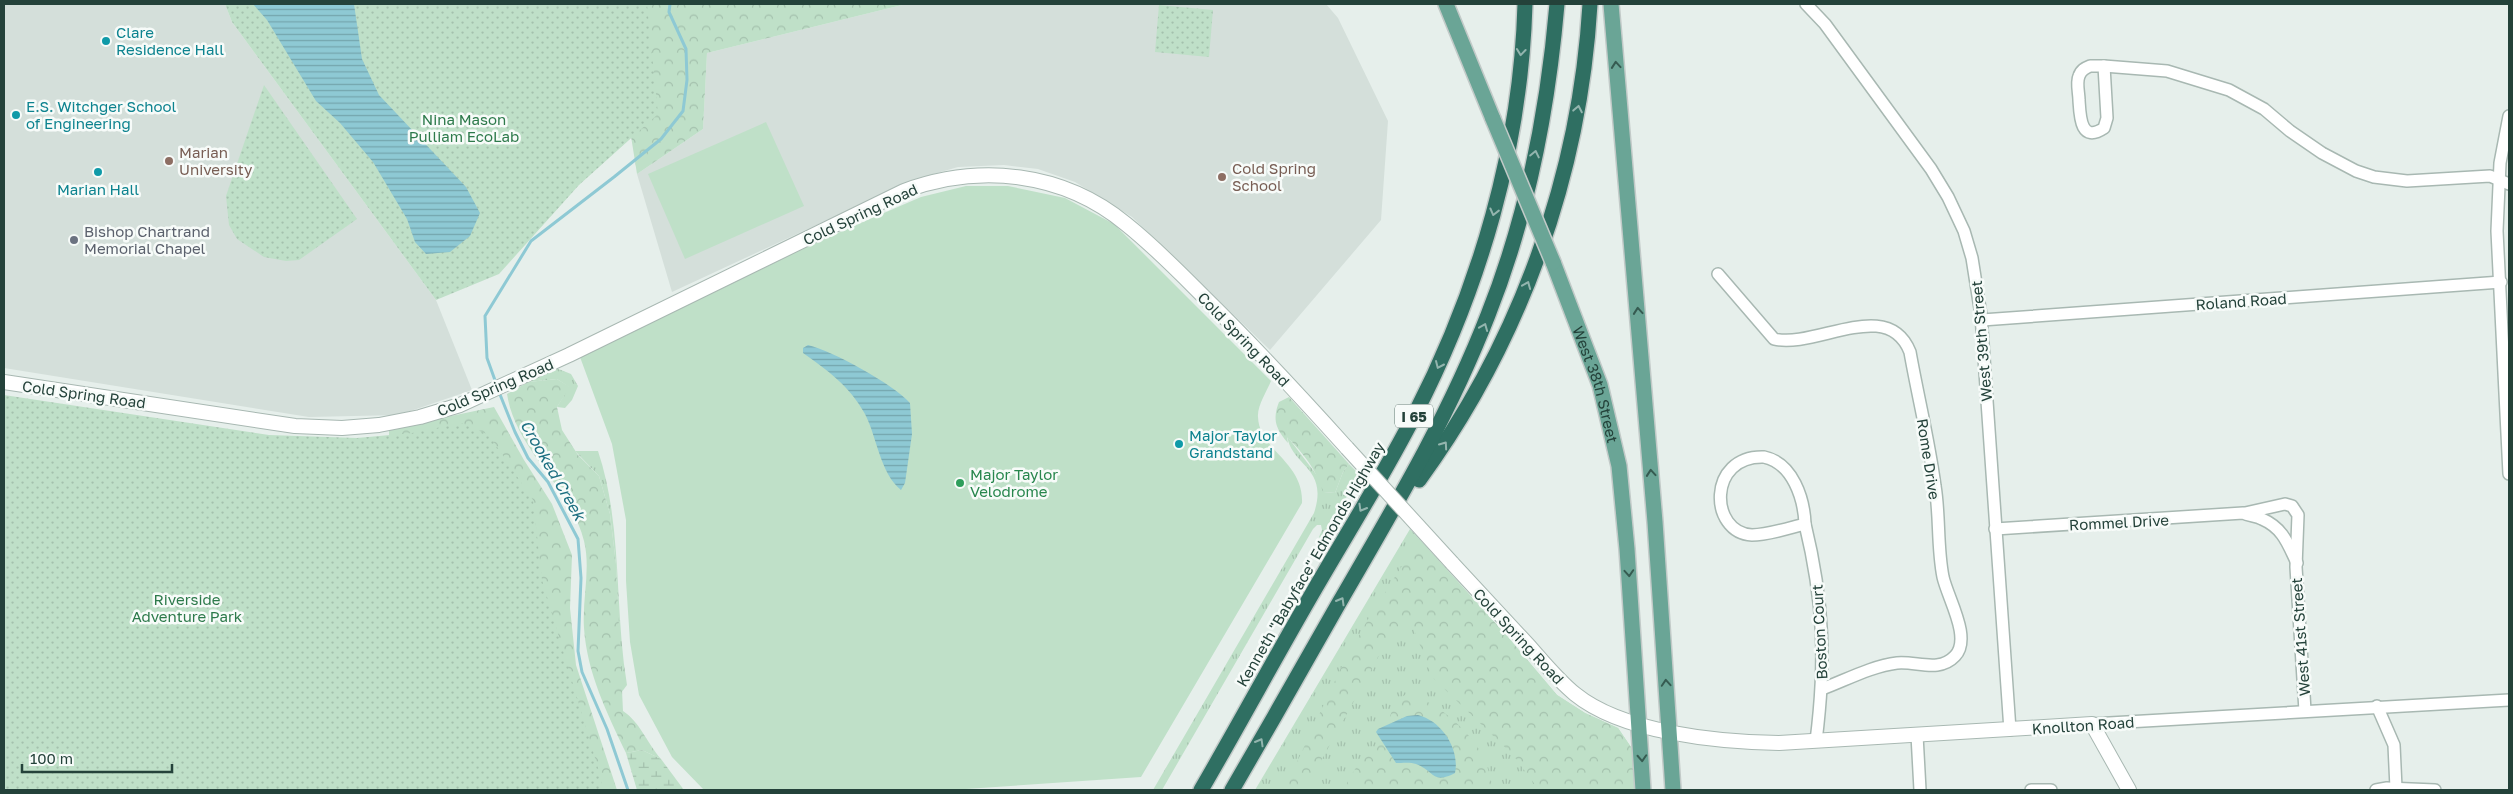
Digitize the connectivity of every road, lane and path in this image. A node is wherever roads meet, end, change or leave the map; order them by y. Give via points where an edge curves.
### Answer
1 (1446, 4) edge
2 (1525, 4) edge
3 (1556, 4) edge
4 (1590, 4) edge
5 (1610, 4) edge
6 (1806, 4) edge
7 (2104, 66) junction
8 (2509, 116) edge
9 (2504, 181) edge
10 (1718, 274) dead end
11 (2500, 282) junction
12 (1982, 320) junction
13 (4, 382) edge
14 (2509, 474) edge
15 (2243, 513) junction
16 (1805, 524) junction
17 (1385, 527) junction
18 (1995, 529) junction
19 (2298, 529) joint
20 (2285, 537) joint
21 (2297, 563) junction
22 (1822, 689) junction
23 (2509, 700) edge
24 (2377, 706) junction
25 (2305, 711) junction
26 (2092, 724) junction
27 (1640, 726) junction
28 (2010, 730) junction
29 (1663, 731) junction
30 (1917, 735) junction
31 (1816, 741) junction
32 (2396, 788) junction
33 (1201, 790) edge
34 (1232, 790) edge
35 (1644, 790) edge
36 (1673, 790) edge
37 (1920, 790) edge
38 (2031, 790) edge
39 (2051, 790) edge
40 (2129, 790) edge
41 (2376, 790) edge
42 (2435, 790) edge

1 -> 27 main road, West 38th Street, bridge via 1594,369 1616,448 1624,504
2 -> 33 highway, Kenneth "Babyface" Edmonds Highway / I 65 via 1517,89 1503,174 1479,264 1447,347 1404,436
17 -> 3 highway, I 65 via 1462,379 1502,278 1540,128
17 -> 4 highway via 1452,433 1492,360 1530,276 1552,215 1572,138
29 -> 5 main road via 1653,492
6 - 12 street, West 39th Street via 1826,24 1948,197 1972,258
7 - 7 street via 2108,118 2104,128 2092,132 2081,122 2078,78 2085,68
7 - 9 street via 2167,71 2228,90 2264,109 2322,153 2374,177 2400,181 2487,175
8 - 9 street via 2502,150
9 - 11 street via 2498,259
10 - 22 street, Rome Drive via 1774,339 1796,340 1878,325 1900,336 1910,352 1936,488 1942,570 1948,597 1962,630 1961,644 1955,656 1944,663 1893,663
11 - 12 street, Roland Road
11 - 14 street
12 - 18 street, West 39th Street
13 - 27 street, Cold Spring Road, bridge via 314,428 402,422 468,402 529,374 904,191 958,177 1017,176 1072,191 1127,224 1150,243 1248,341 1567,688 1602,711
15 - 18 street, Rommel Drive
15 - 19 street, Rommel Drive via 2286,504 2298,515
15 - 20 street, Rommel Drive via 2267,521
16 - 16 street, Boston Court via 1805,510 1798,488 1773,460 1759,457 1745,460 1724,478 1721,506 1724,515 1737,529 1753,535
16 - 22 street, Boston Court via 1821,604
34 -> 17 highway, I 65
18 - 28 street, West 39th Street
19 - 21 street, West 41st Street
20 - 21 street, West 41st Street
21 - 25 street, West 41st Street
22 - 31 street, Boston Court
23 - 24 street, Knollton Road
24 - 25 street, Knollton Road
24 - 32 street via 2394,745
25 - 26 street, Knollton Road
26 - 28 street, Knollton Road
26 - 40 street
27 - 29 street, Cold Spring Road
27 -> 35 main road, West 38th Street
28 - 30 street, Knollton Road
29 - 31 street, Knollton Road via 1758,742
29 - 36 main road
30 - 31 street, Knollton Road
30 - 37 street
32 - 41 street
32 - 42 street
38 - 39 street

